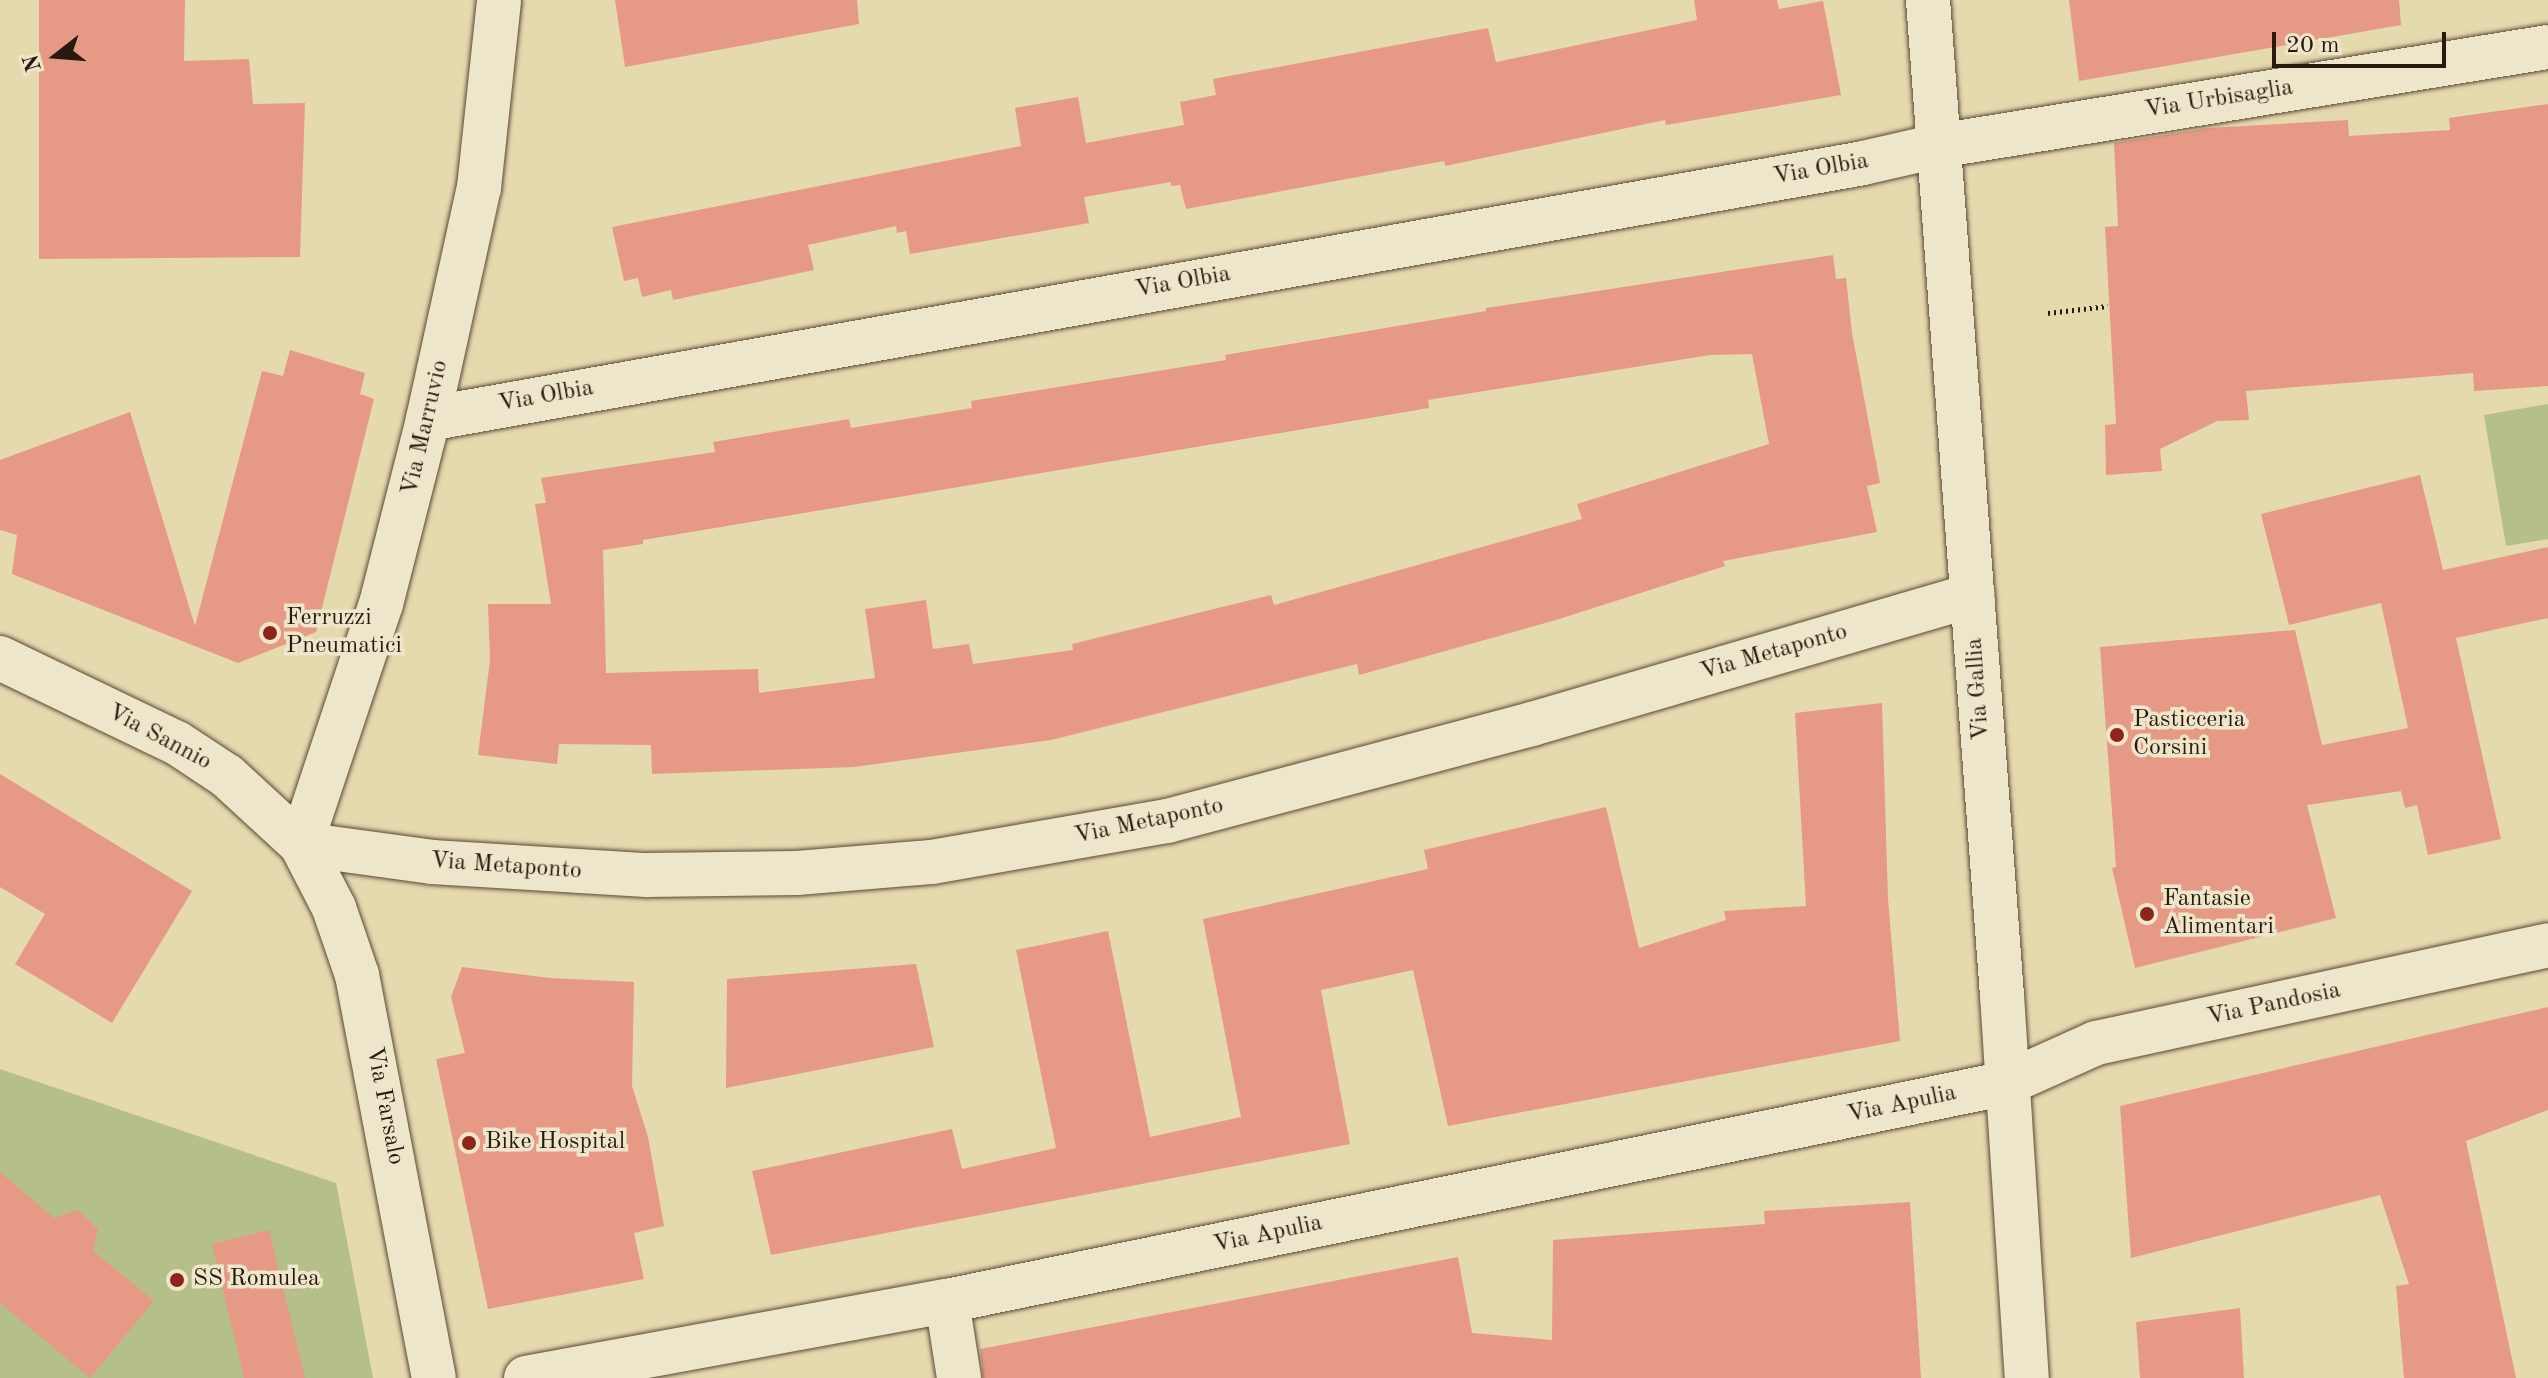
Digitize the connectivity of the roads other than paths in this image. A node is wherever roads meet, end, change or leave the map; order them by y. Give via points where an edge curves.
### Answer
1 (499, 0) edge
2 (1928, 0) edge
3 (2548, 47) edge
4 (1938, 146) junction
5 (428, 419) junction
6 (1972, 595) junction
7 (0, 658) edge
8 (301, 844) junction
9 (2548, 945) edge
10 (2007, 1083) junction
11 (947, 1301) junction
12 (434, 1378) edge
13 (526, 1378) edge
14 (959, 1378) edge
15 (2027, 1378) edge

1 - 5 street, Via Marruvio via 479,188
2 - 4 street, Via Gallia
3 - 4 street, Via Urbisaglia
4 - 5 street, Via Olbia
4 - 6 street, Via Gallia
5 - 8 street, Via Marruvio via 381,604
6 - 8 street, Via Metaponto via 1532,724 1167,821 932,862 797,873 647,875 432,862
6 - 10 street, Via Gallia
7 - 8 street, Via Sannio via 177,743 227,776
8 - 12 street, Via Farsalo via 334,908 357,975
9 - 10 street, Via Pandosia via 2096,1043
10 - 11 street, Via Apulia
10 - 15 street, Via Gallia
11 - 13 street, Via Apulia
11 - 14 street

